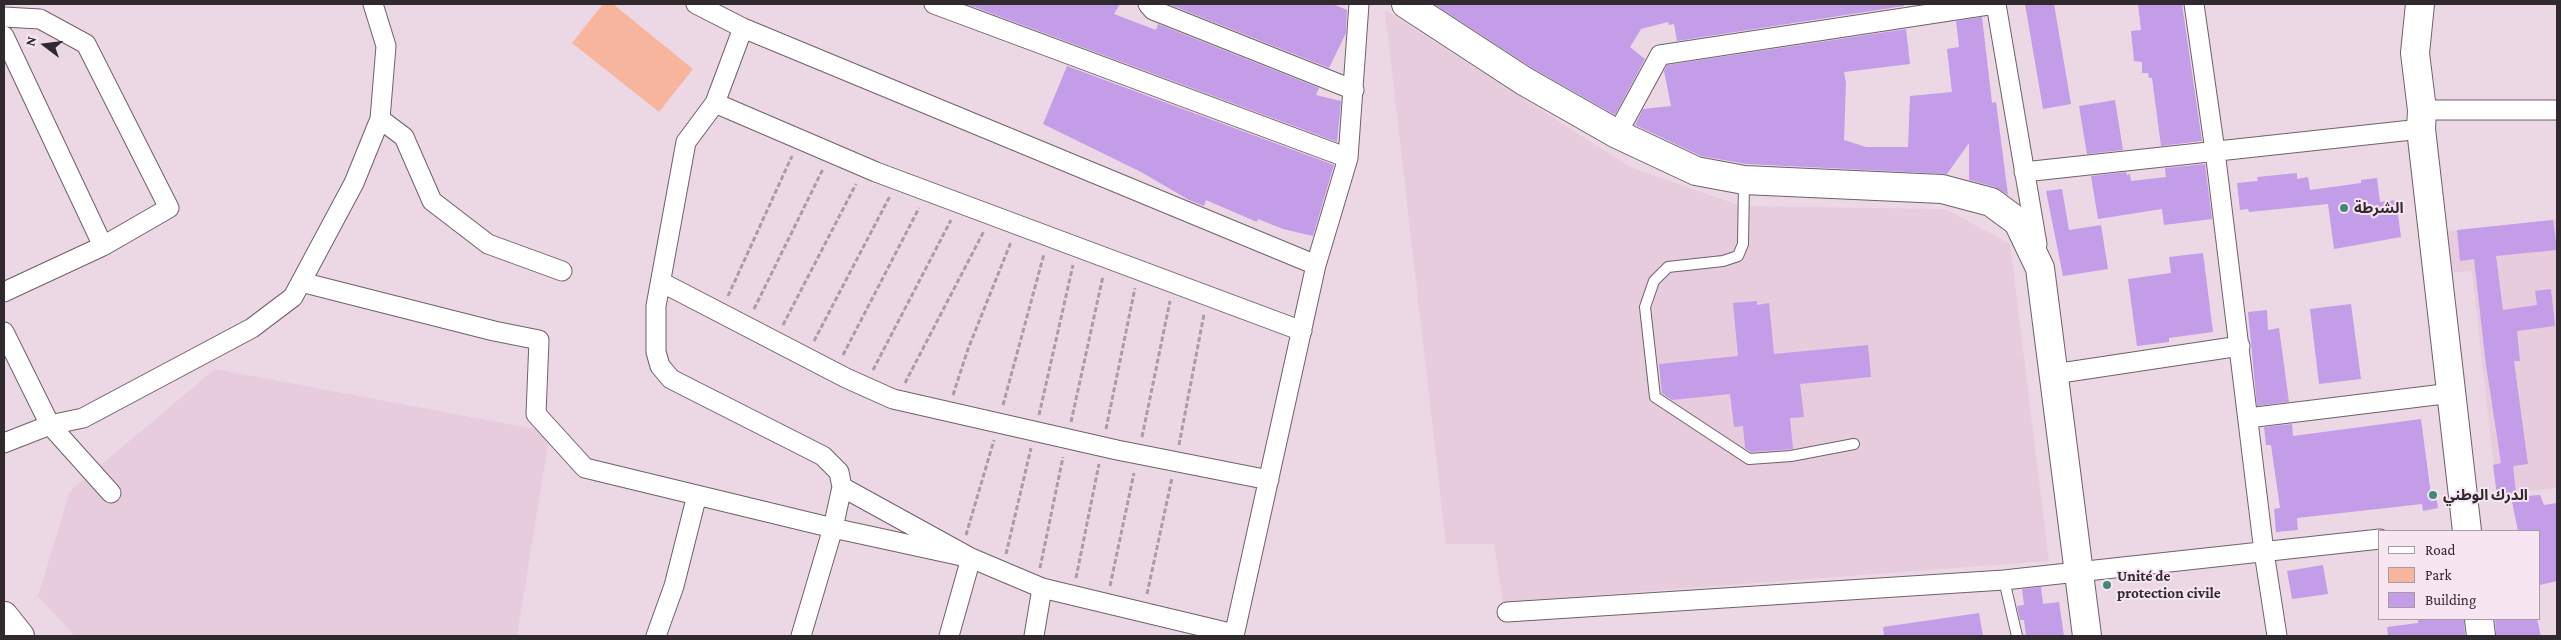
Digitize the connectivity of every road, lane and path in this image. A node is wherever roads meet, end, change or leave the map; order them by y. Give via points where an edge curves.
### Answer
1 (373, 4) edge
2 (696, 4) edge
3 (934, 4) edge
4 (1148, 4) edge
5 (1360, 4) edge
6 (1406, 4) edge
7 (1996, 4) edge
8 (2194, 4) edge
9 (2420, 4) edge
10 (4, 17) edge
11 (743, 28) junction
12 (4, 36) edge
13 (1354, 90) junction
14 (715, 103) junction
15 (2557, 110) edge
16 (380, 119) junction
17 (2422, 119) junction
18 (1617, 134) junction
19 (799, 139) junction
20 (2215, 150) junction
21 (831, 153) junction
22 (1348, 158) junction
23 (865, 168) junction
24 (2024, 172) junction
25 (1744, 180) junction
26 (898, 181) junction
27 (927, 191) junction
28 (960, 204) junction
29 (992, 216) junction
30 (1017, 225) junction
31 (1049, 237) junction
32 (103, 246) junction
33 (1077, 247) junction
34 (1107, 259) junction
35 (1316, 265) junction
36 (2040, 268) junction
37 (1139, 270) junction
38 (562, 271) dead end
39 (301, 282) junction
40 (661, 282) junction
41 (1174, 283) junction
42 (4, 292) edge
43 (1207, 296) junction
44 (721, 312) junction
45 (746, 326) junction
46 (1302, 331) junction
47 (4, 332) edge
48 (775, 341) junction
49 (2240, 346) junction
50 (805, 356) junction
51 (834, 372) junction
52 (2054, 374) junction
53 (864, 386) junction
54 (2452, 392) junction
55 (897, 399) junction
56 (947, 412) junction
57 (2248, 418) junction
58 (998, 424) junction
59 (50, 425) junction
60 (1035, 432) junction
61 (1067, 439) junction
62 (4, 444) edge
63 (1854, 444) dead end
64 (1103, 447) junction
65 (1138, 454) junction
66 (1176, 462) junction
67 (1269, 480) junction
68 (842, 487) junction
69 (111, 493) dead end
70 (698, 495) junction
71 (834, 528) junction
72 (2462, 530) edge
73 (2378, 539) edge
74 (2264, 552) junction
75 (966, 556) junction
76 (1002, 571) junction
77 (2079, 574) junction
78 (2004, 580) junction
79 (1039, 587) junction
80 (1072, 595) junction
81 (1107, 604) junction
82 (1143, 612) junction
83 (1507, 612) dead end
84 (4, 616) edge
85 (2478, 620) edge
86 (1234, 635) edge
87 (20, 636) edge
88 (656, 636) edge
89 (802, 636) edge
90 (949, 636) edge
91 (1034, 636) edge
92 (2017, 636) edge
93 (2087, 636) edge
94 (2277, 636) edge
95 (2481, 636) edge

1 - 16 street via 386,46
2 - 11 street
3 - 22 street
4 - 13 street via 1152,10
5 - 13 street
6 - 18 main road via 1524,81
7 - 18 street via 1660,55
7 - 24 street
8 - 20 street
9 - 17 main road via 2415,53
10 - 32 street via 40,19 86,44 169,208
11 - 14 street
11 - 35 street
12 - 32 street
13 - 22 street
14 - 19 street
14 - 40 street via 686,142
15 - 17 street
16 - 38 street via 404,137 432,201 488,244
16 - 39 street via 354,183
17 - 20 street
17 - 54 main road
18 - 25 main road via 1696,171
19 - 21 street
19 - 44 path
20 - 24 street
20 - 49 street
21 - 23 street
21 - 45 path
22 - 35 street
23 - 26 street
23 - 48 path
24 - 36 street
25 - 36 main road via 1942,189 1990,202 2018,222
25 - 63 lane via 1743,244 1738,256 1723,261 1668,267 1654,281 1645,307 1655,398 1750,459 1791,456
26 - 27 street
26 - 50 path
27 - 28 street
27 - 51 path
28 - 29 street
28 - 53 path
29 - 30 street
29 - 55 path
30 - 31 street
30 - 56 path via 968,348
31 - 33 street
31 - 58 path via 1012,363
32 - 42 street
33 - 34 street
33 - 60 path
34 - 37 street
34 - 61 path
35 - 46 street
36 - 52 main road
37 - 41 street
37 - 64 path
39 - 59 street via 293,296 252,328 83,418
39 - 70 street via 539,340 536,414 585,468
40 - 44 street
40 - 68 street via 656,306 656,352 666,373 672,379 823,456 839,472
41 - 43 street
41 - 65 path
43 - 46 street
43 - 66 path
44 - 45 street
45 - 48 street
46 - 67 street
47 - 59 street
48 - 50 street
49 - 52 street
49 - 57 street
50 - 51 street
51 - 53 street
52 - 77 main road
53 - 55 street
54 - 57 street
54 - 72 main road
55 - 56 street
56 - 58 street
57 - 74 street
58 - 60 street
58 - 75 path
59 - 62 street
59 - 69 street
60 - 61 street
60 - 76 path
61 - 64 street
61 - 79 path
64 - 65 street
64 - 80 path
65 - 66 street
65 - 81 path
66 - 67 street
66 - 82 path
67 - 86 street
68 - 71 street
68 - 75 street
70 - 71 street
70 - 88 street via 674,586
71 - 75 street
71 - 89 street
73 - 74 street
74 - 77 street
74 - 94 street
75 - 76 street
75 - 90 street
76 - 79 street
77 - 78 street
77 - 93 main road
78 - 83 street
78 - 92 lane
79 - 80 street
79 - 91 street
80 - 81 street
81 - 82 street
82 - 86 street
84 - 87 main road
85 - 95 main road

